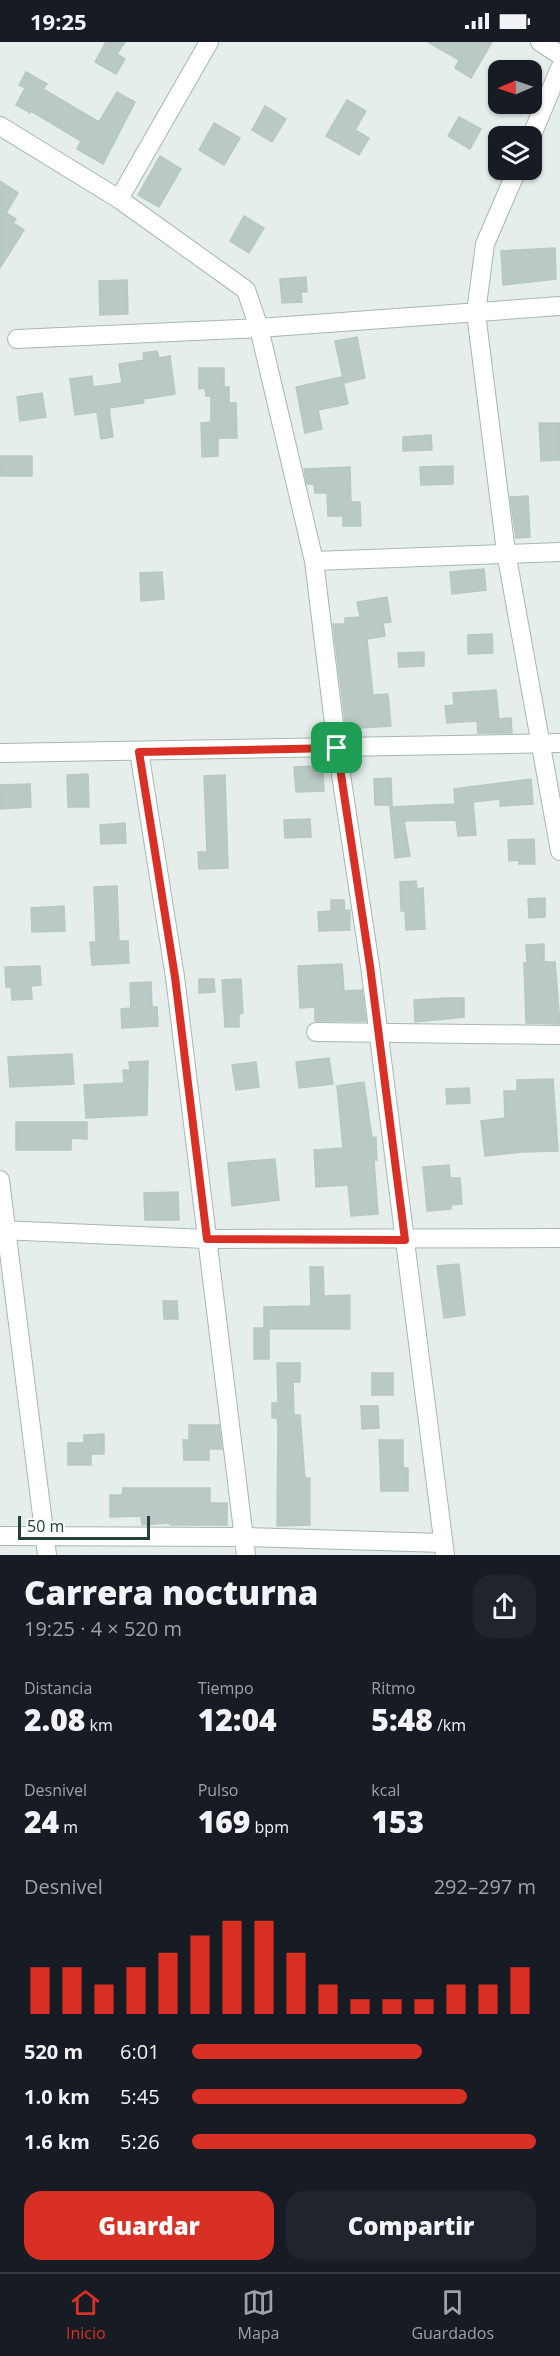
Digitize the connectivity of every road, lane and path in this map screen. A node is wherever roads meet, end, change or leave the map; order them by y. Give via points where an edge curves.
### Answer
1 (209, 42) edge
2 (540, 42) edge
3 (560, 55) edge
4 (560, 68) edge
5 (0, 126) edge
6 (536, 126) edge
7 (513, 180) edge
8 (119, 199) junction
9 (560, 306) edge
10 (476, 313) junction
11 (259, 328) junction
12 (17, 339) dead end
13 (506, 552) junction
14 (560, 552) edge
15 (314, 561) junction
16 (541, 744) junction
17 (560, 744) edge
18 (337, 748) junction
19 (139, 752) junction
20 (0, 753) edge
21 (560, 851) edge
22 (316, 1032) dead end
23 (379, 1035) junction
24 (560, 1035) edge
25 (0, 1180) edge
26 (4, 1231) edge
27 (560, 1238) edge
28 (207, 1239) junction
29 (405, 1240) junction
30 (0, 1536) edge
31 (44, 1537) junction
32 (245, 1546) edge
33 (444, 1549) edge
34 (47, 1555) edge

1 - 8 street
2 - 3 street
4 - 6 street
5 - 8 street
7 - 10 street via 485,244
8 - 11 street via 246,290
9 - 10 street
10 - 11 street
10 - 13 street
11 - 12 street
11 - 15 street
13 - 14 street
13 - 15 street
13 - 16 street
15 - 18 street
16 - 17 street
16 - 18 street
16 - 21 street
18 - 19 street
18 - 23 street
19 - 20 street
19 - 28 street via 175,977
22 - 23 street
23 - 24 street
23 - 29 street
25 - 26 street
26 - 28 street
26 - 31 street
27 - 29 street
28 - 29 street
28 - 32 street
29 - 33 street
30 - 31 street
31 - 32 street
31 - 34 street
32 - 33 street

